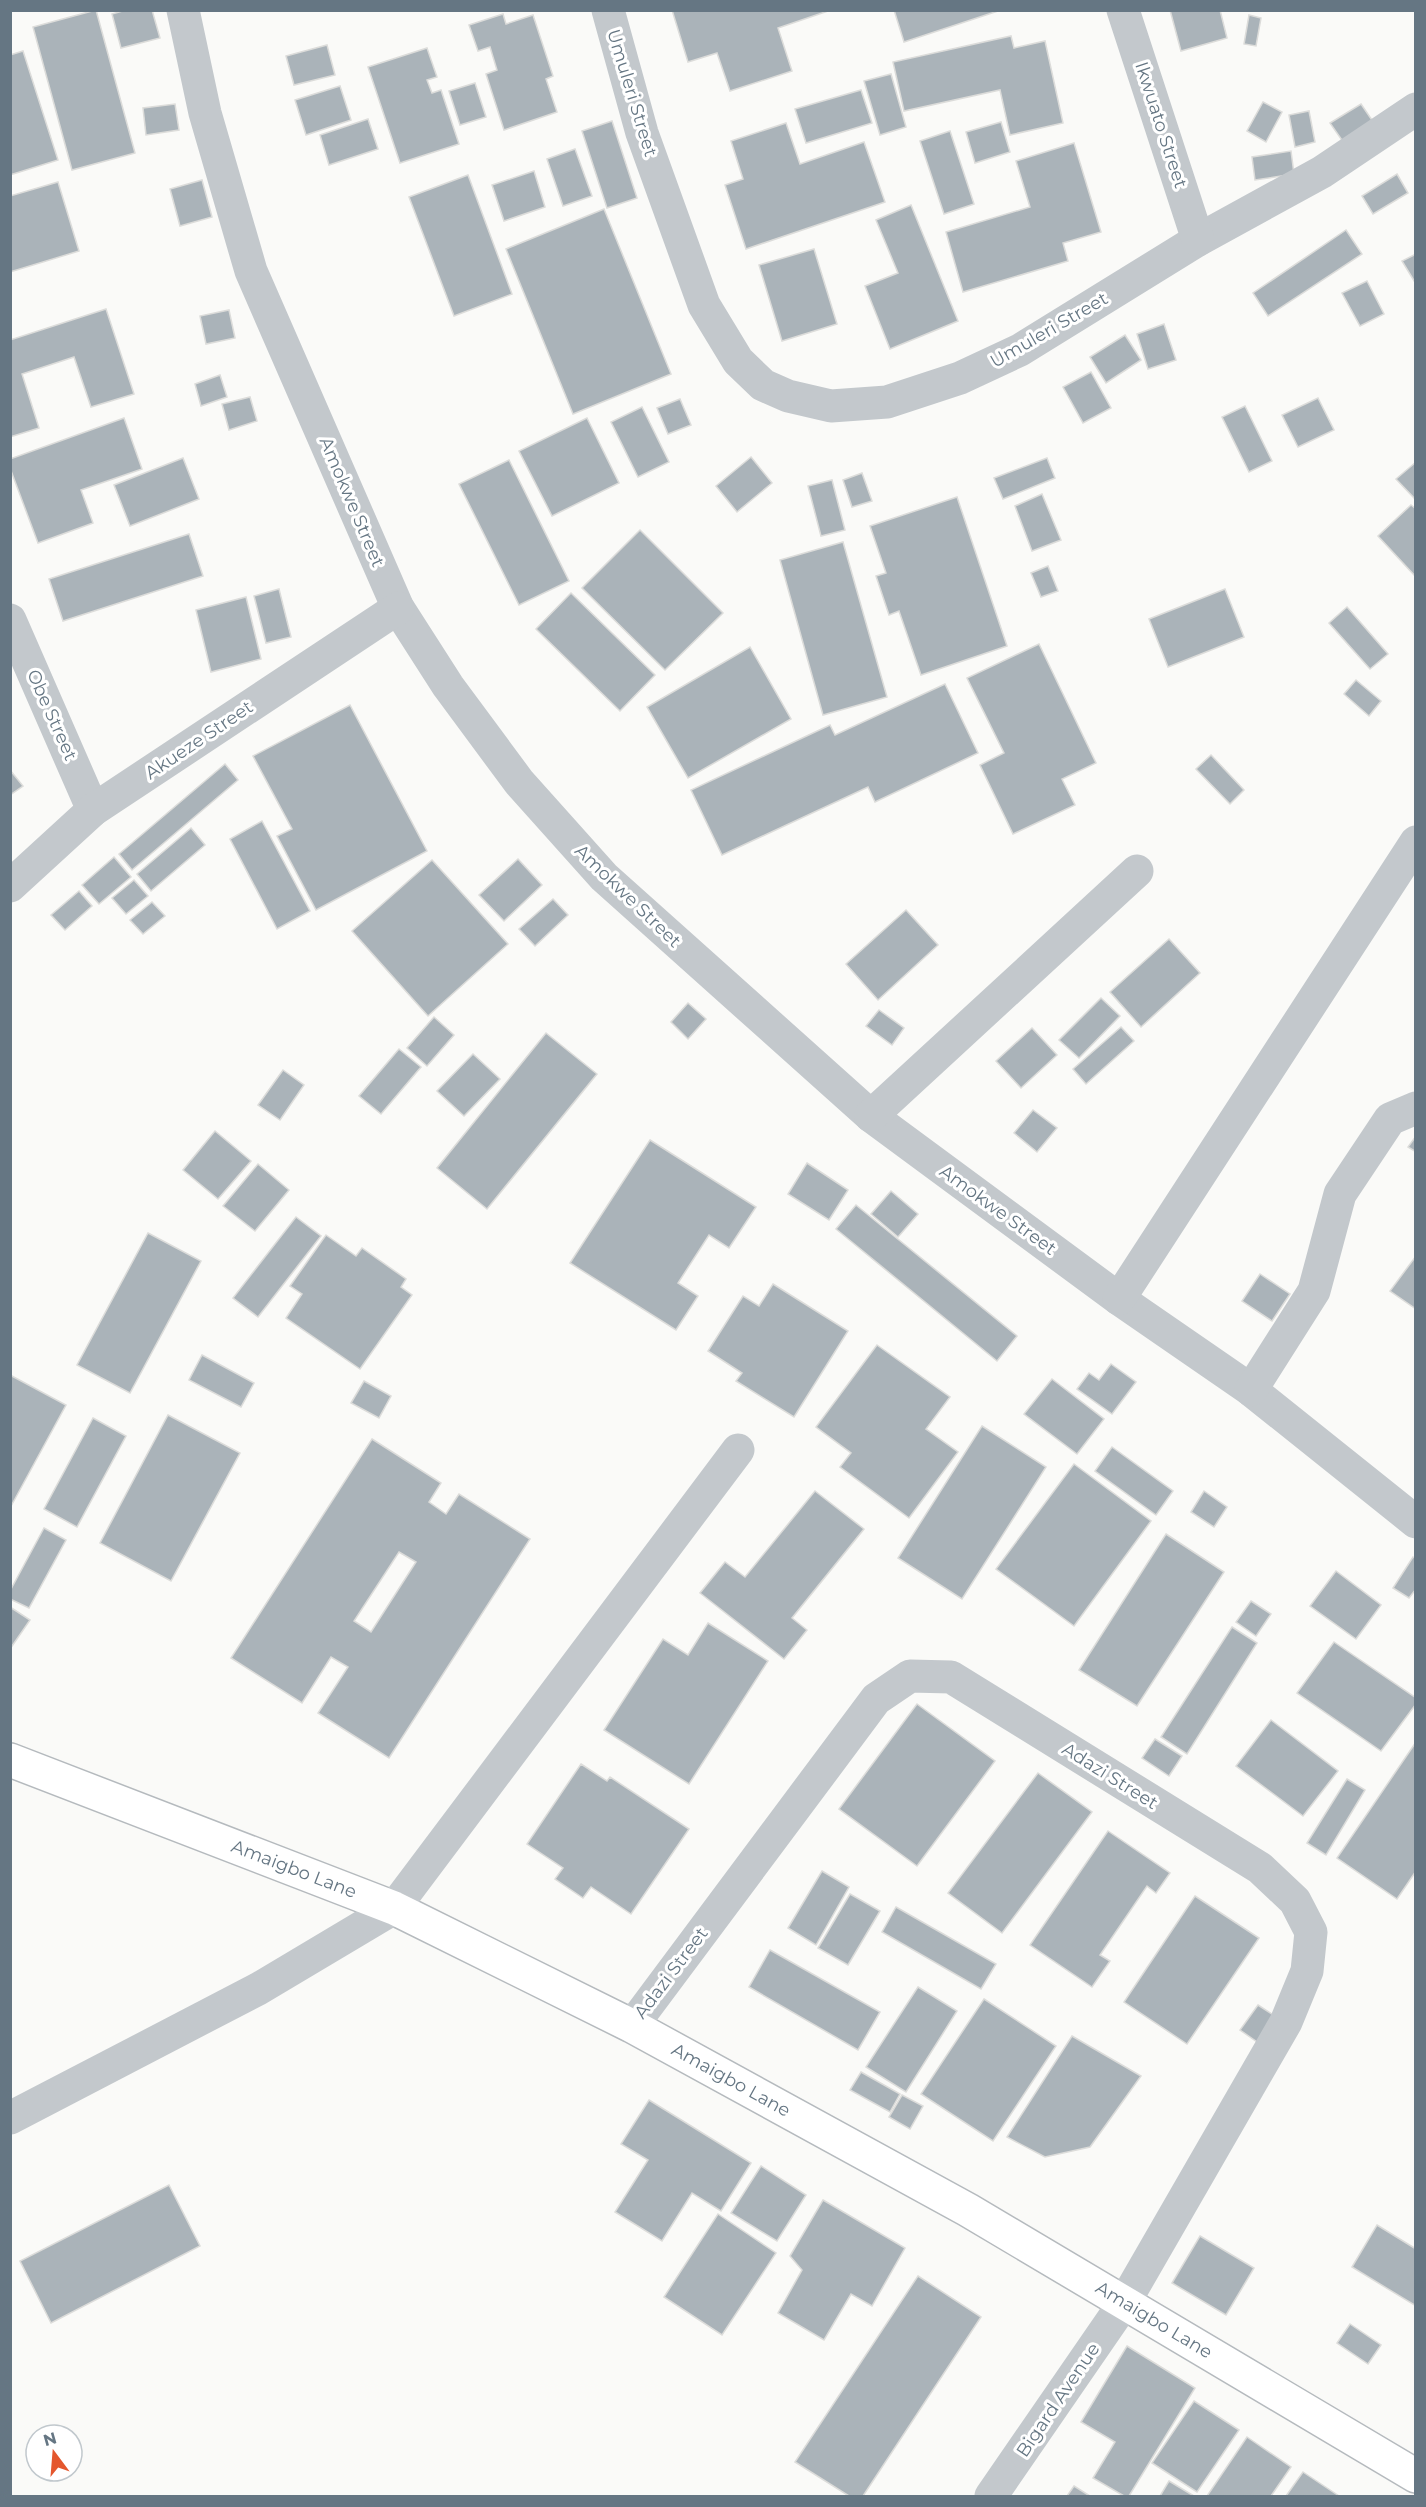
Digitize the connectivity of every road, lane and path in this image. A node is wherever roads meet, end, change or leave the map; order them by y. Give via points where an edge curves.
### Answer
1 (183, 10) edge
2 (608, 10) edge
3 (1123, 10) edge
4 (1416, 109) edge
5 (1198, 240) junction
6 (398, 608) junction
7 (10, 620) edge
8 (93, 810) junction
9 (1416, 842) edge
10 (1137, 871) dead end
11 (10, 886) edge
12 (1416, 1108) edge
13 (871, 1116) junction
14 (1119, 1299) junction
15 (1251, 1390) junction
16 (738, 1450) dead end
17 (1416, 1522) edge
18 (10, 1760) edge
19 (394, 1908) junction
20 (632, 2026) junction
21 (10, 2118) edge
22 (1124, 2302) junction
23 (1416, 2476) edge
24 (991, 2496) edge

1 - 6 street, Amokwe Street via 205,113 252,271
2 - 5 street, Umuleri Street via 642,133 704,305 738,361 763,385 788,396 831,406 887,402 960,378 1020,350
3 - 5 street, Ikwuato Street
4 - 5 street, Umuleri Street via 1322,171
6 - 8 street, Akueze Street
6 - 13 street, Amokwe Street via 448,686 519,782 604,877
7 - 8 street, Obe Street
8 - 11 street, Akueze Street
9 - 14 street
10 - 13 street
12 - 15 street via 1390,1119 1340,1194 1314,1291
13 - 14 street, Amokwe Street
14 - 15 street, Amokwe Street
15 - 17 street, Amokwe Street
16 - 19 street
18 - 19 main road, Amaigbo Lane
19 - 20 main road, Amaigbo Lane
19 - 21 street via 258,1989
20 - 22 main road, Amaigbo Lane via 968,2210
20 - 22 street, Adazi Street via 876,1699 910,1676 951,1677 1260,1868 1295,1901 1311,1932 1307,1971 1286,2022
22 - 23 main road, Amaigbo Lane
22 - 24 street, Bigard Avenue

